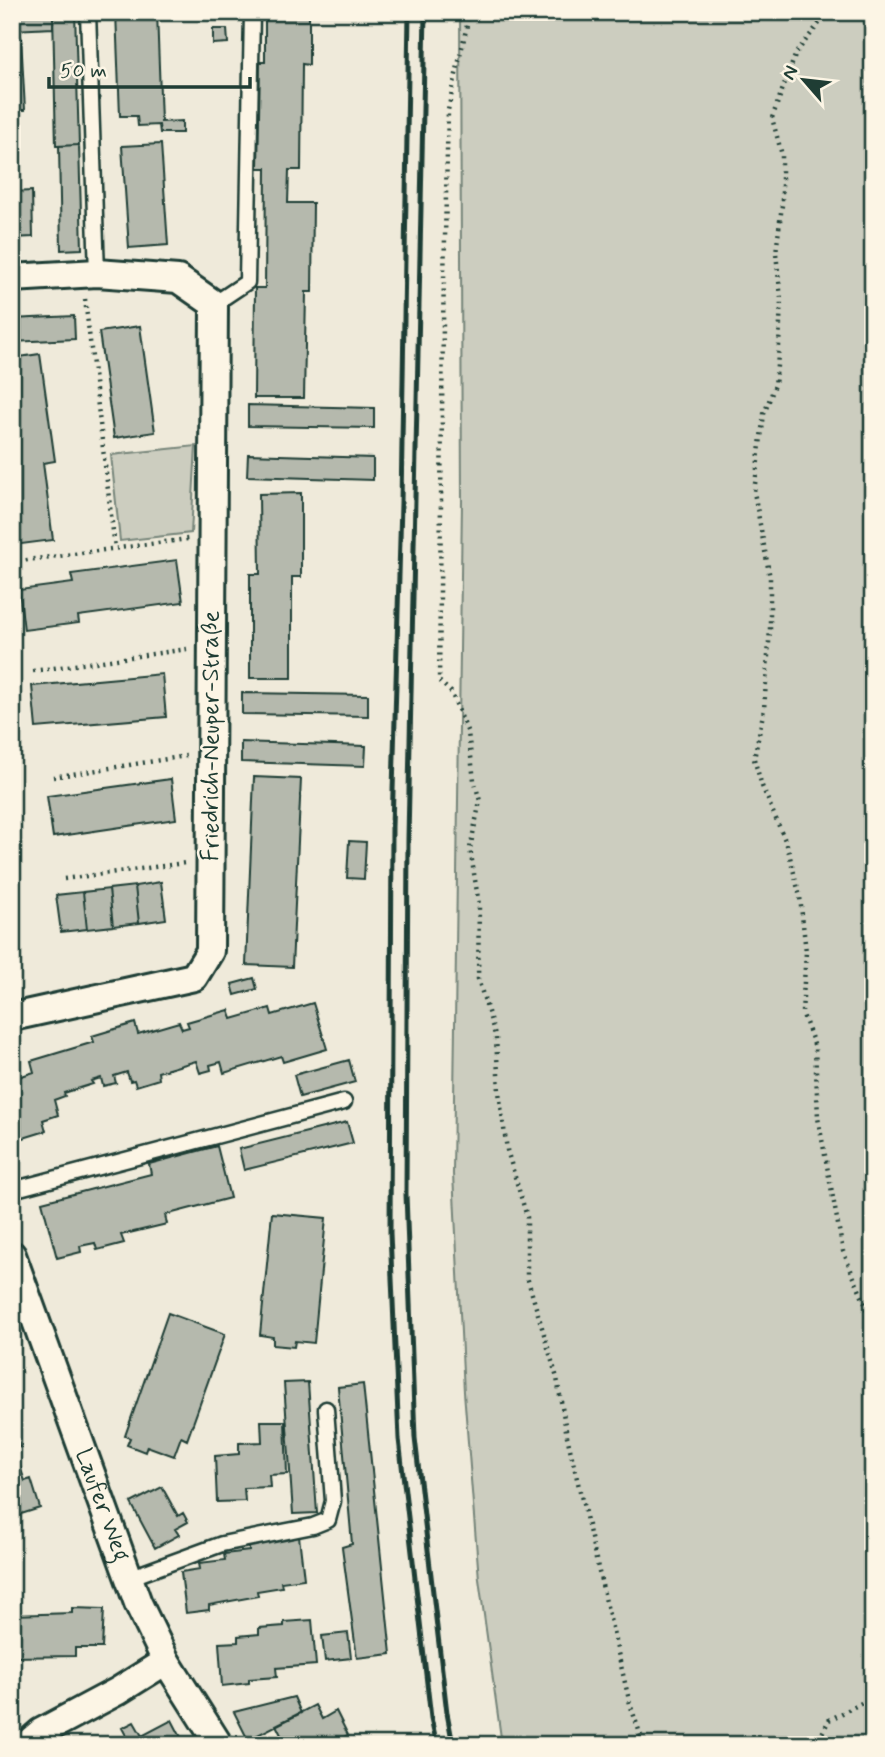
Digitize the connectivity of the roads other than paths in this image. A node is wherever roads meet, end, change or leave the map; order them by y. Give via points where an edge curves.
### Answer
1 (88, 12) edge
2 (252, 12) edge
3 (89, 273) junction
4 (12, 278) edge
5 (214, 304) junction
6 (12, 1017) edge
7 (344, 1102) dead end
8 (12, 1190) edge
9 (12, 1255) edge
10 (326, 1409) dead end
11 (129, 1578) junction
12 (166, 1661) junction
13 (26, 1745) edge
14 (219, 1745) edge

1 - 3 lane
2 - 5 lane via 247,282
3 - 4 street
3 - 5 street via 178,279
5 - 6 street, Friedrich-Neuper-Straße via 209,951 194,977
7 - 8 lane
9 - 11 street, Laufer Weg
10 - 11 lane via 333,1501 328,1520 222,1544
11 - 12 street, Laufer Weg
12 - 13 street
12 - 14 street, Laufer Weg

